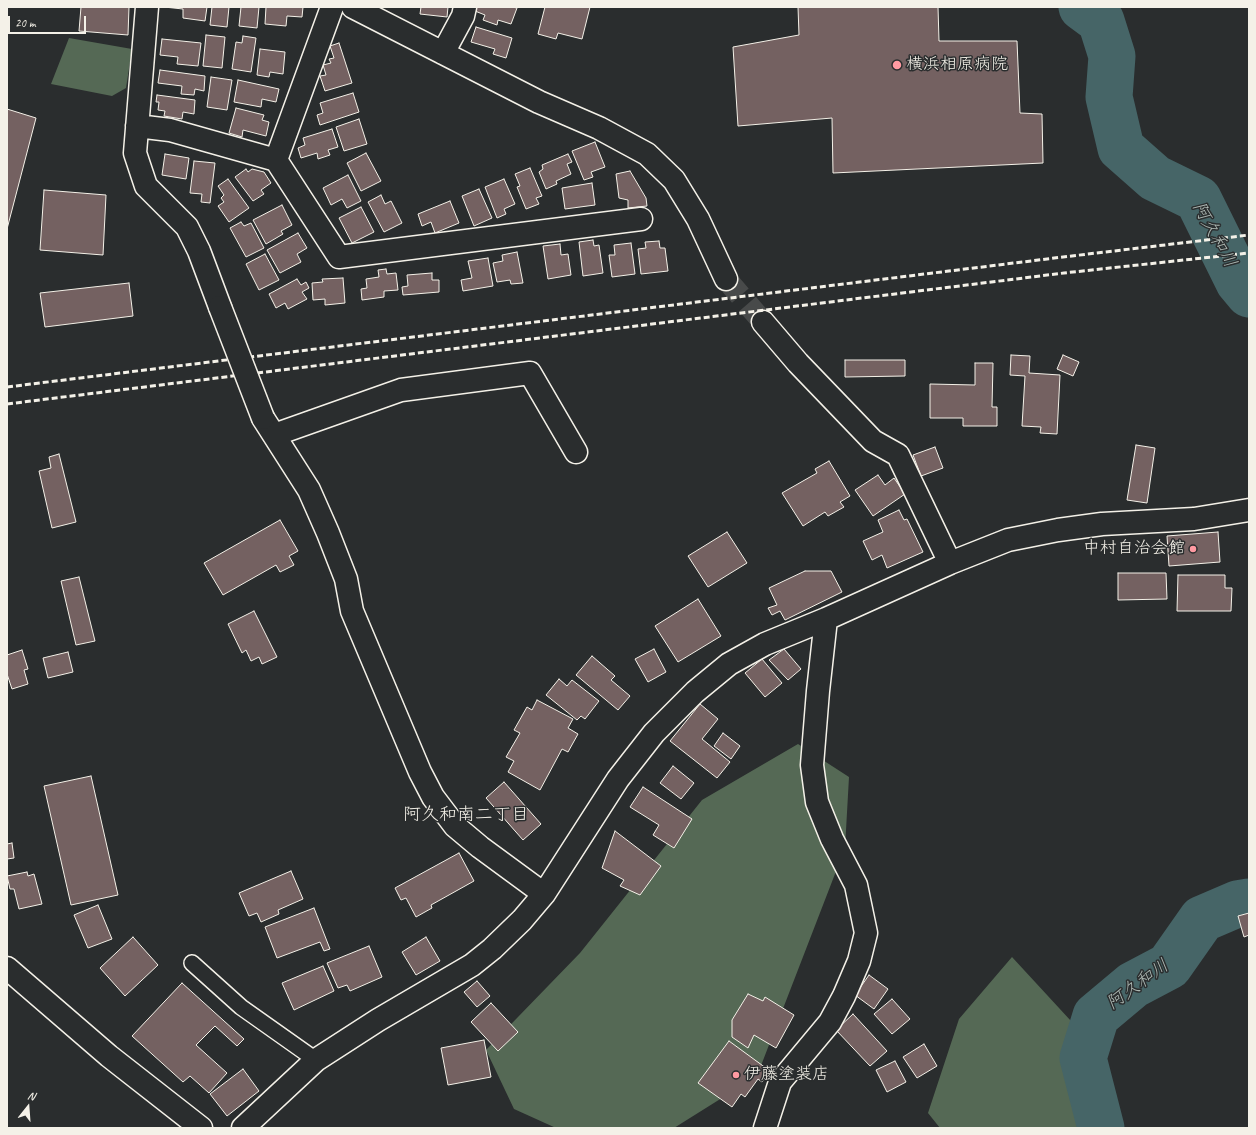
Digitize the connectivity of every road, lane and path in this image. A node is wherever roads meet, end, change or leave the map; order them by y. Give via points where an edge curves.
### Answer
1 (147, 7) edge
2 (332, 7) edge
3 (353, 7) edge
4 (465, 7) edge
5 (443, 53) junction
6 (137, 126) junction
7 (276, 160) junction
8 (641, 219) dead end
9 (726, 278) tunnel mouth
10 (763, 322) tunnel mouth
11 (268, 427) junction
12 (576, 452) dead end
13 (1249, 510) edge
14 (950, 563) junction
15 (826, 619) junction
16 (544, 894) junction
17 (192, 963) dead end
18 (7, 968) edge
19 (316, 1060) junction
20 (201, 1128) edge
21 (243, 1128) edge
22 (765, 1128) edge

1 - 6 street
2 - 7 street
3 - 5 street
4 - 5 street via 463,16
5 - 9 street via 539,102 599,128 647,154 674,180 698,219
6 - 7 street via 170,130
6 - 11 street, bridge via 135,153 146,186 187,227 199,251
7 - 8 street via 339,257
10 - 14 street via 873,442 898,456
11 - 12 street via 401,390 530,373
11 - 16 street via 309,490 346,579 352,611 433,797 455,826
13 - 14 street via 1194,519 1102,524 1058,530 1008,540
14 - 15 street
15 - 16 street via 765,644 729,664 695,692 654,734 618,779
15 - 22 street via 812,765 817,802 832,839 856,885 866,933 859,961 844,996 830,1022 780,1082
16 - 19 street via 522,920 472,966 378,1020
17 - 19 lane via 241,1007
18 - 20 street via 109,1056
19 - 21 street

